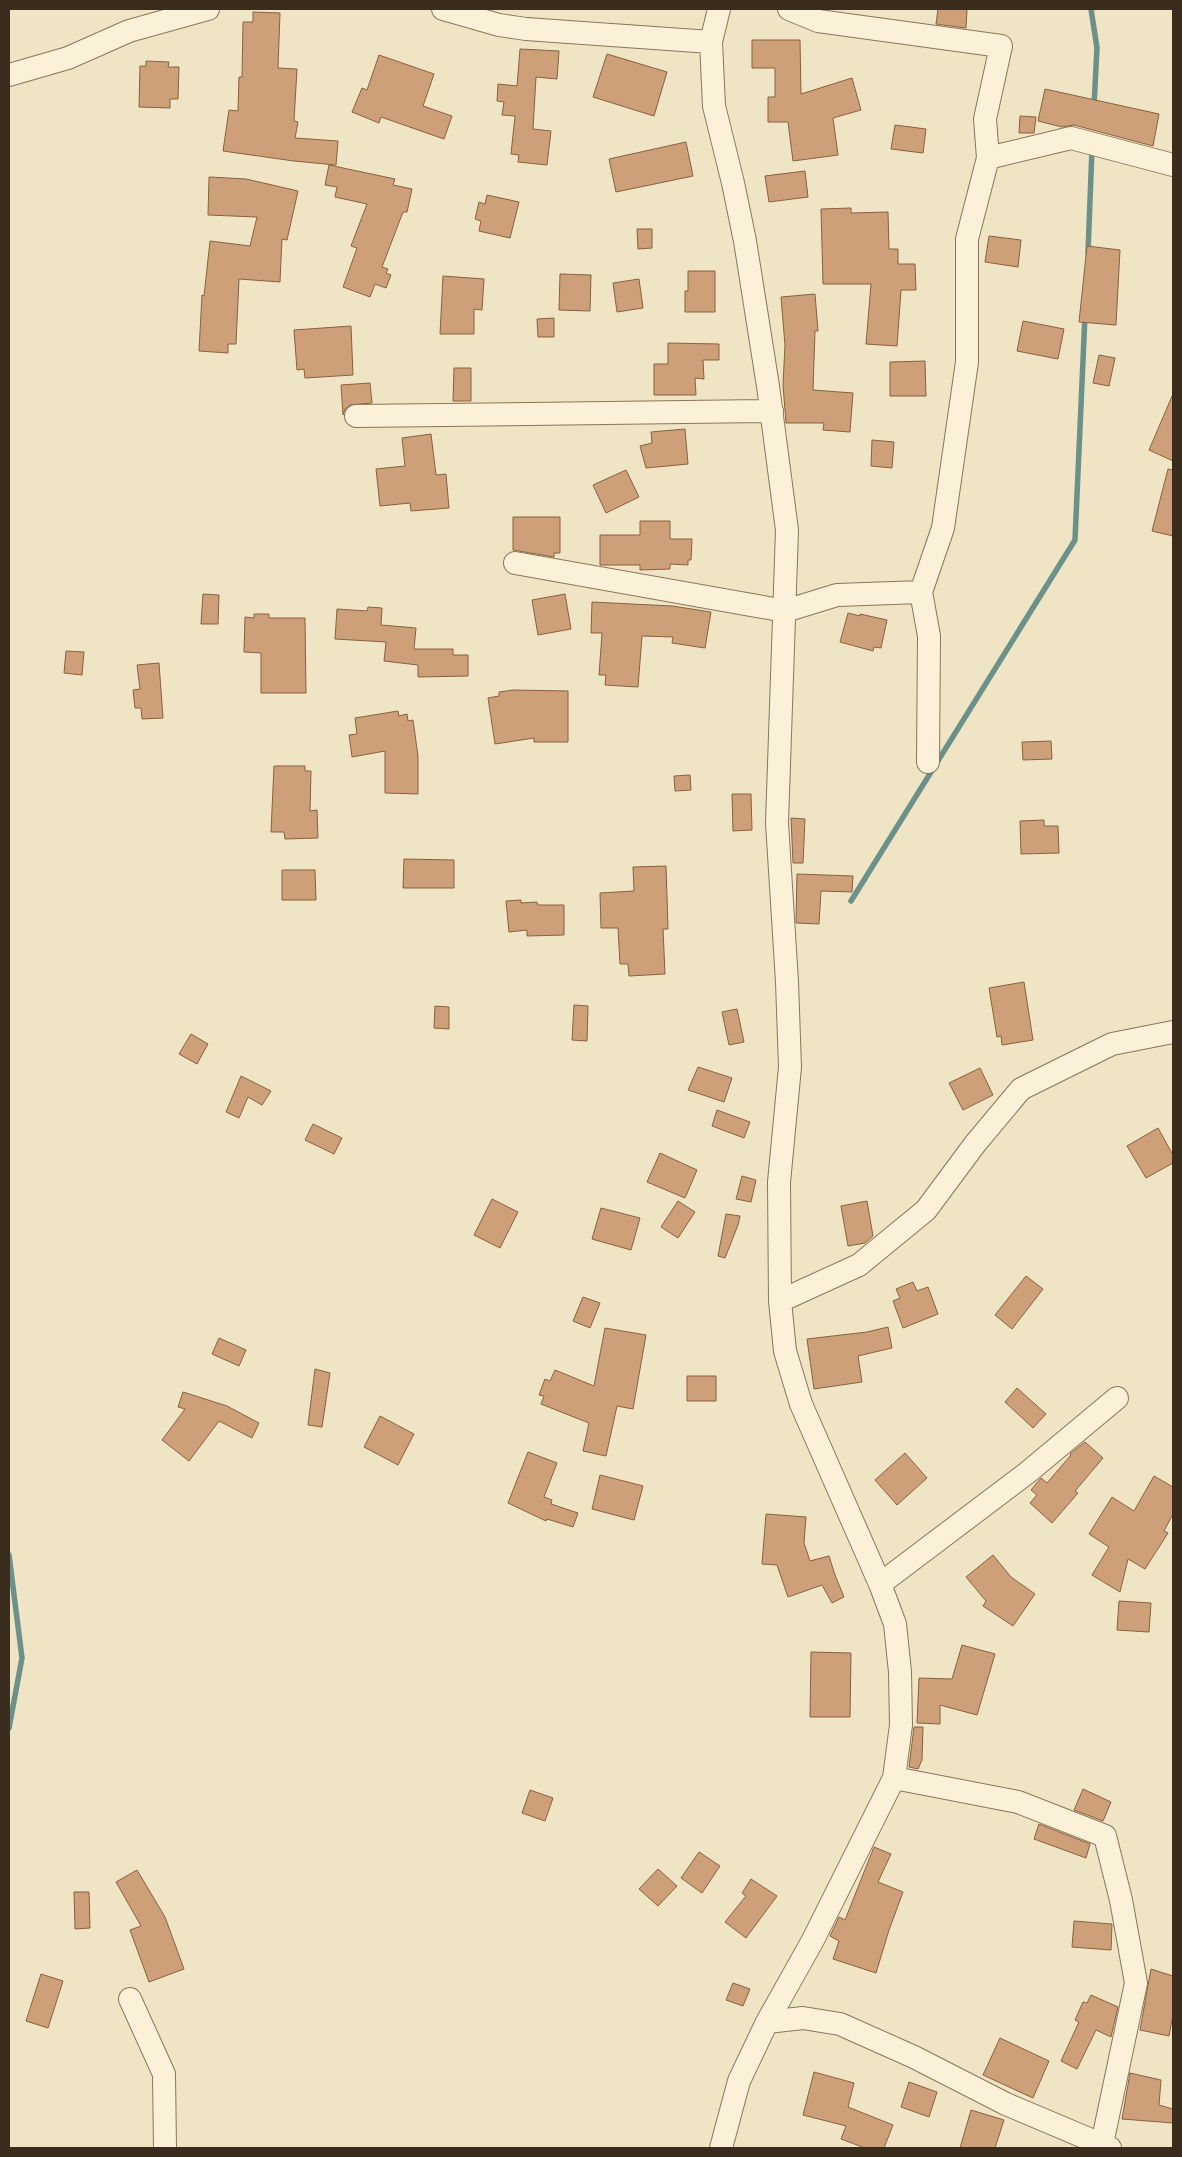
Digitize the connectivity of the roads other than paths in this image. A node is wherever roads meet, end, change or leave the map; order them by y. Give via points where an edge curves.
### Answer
1 (208, 9) edge
2 (443, 9) edge
3 (720, 9) edge
4 (789, 9) edge
5 (711, 42) junction
6 (9, 75) edge
7 (988, 158) junction
8 (1173, 165) edge
9 (772, 411) junction
10 (356, 416) dead end
11 (515, 563) dead end
12 (921, 592) junction
13 (785, 611) junction
14 (928, 762) dead end
15 (1173, 1032) edge
16 (780, 1300) junction
17 (1118, 1398) dead end
18 (880, 1584) junction
19 (894, 1778) junction
20 (130, 2000) dead end
21 (767, 2022) junction
22 (1106, 2146) edge
23 (165, 2148) edge
24 (721, 2148) edge

1 - 6 street via 129,31 68,58
2 - 5 street via 526,29
3 - 5 street
4 - 7 street via 818,21 1001,46 985,119
5 - 9 street via 714,106 745,240
7 - 8 street via 1071,138
7 - 12 street via 967,239 967,362 943,528
9 - 10 street
9 - 13 street via 787,530
11 - 13 street
12 - 13 street via 837,595
12 - 14 street via 929,636
13 - 16 street via 777,824 790,1067 779,1182
15 - 16 street via 1112,1044 1021,1089 926,1210 859,1265
16 - 18 street via 785,1351 801,1404
17 - 18 street via 1027,1473
18 - 19 street via 895,1624 900,1672 901,1726
19 - 21 street via 813,1940
19 - 22 street via 1018,1802 1106,1836 1136,1983
20 - 23 street via 164,2074
21 - 22 street via 803,2018 840,2024 1006,2104
21 - 24 street via 739,2081

